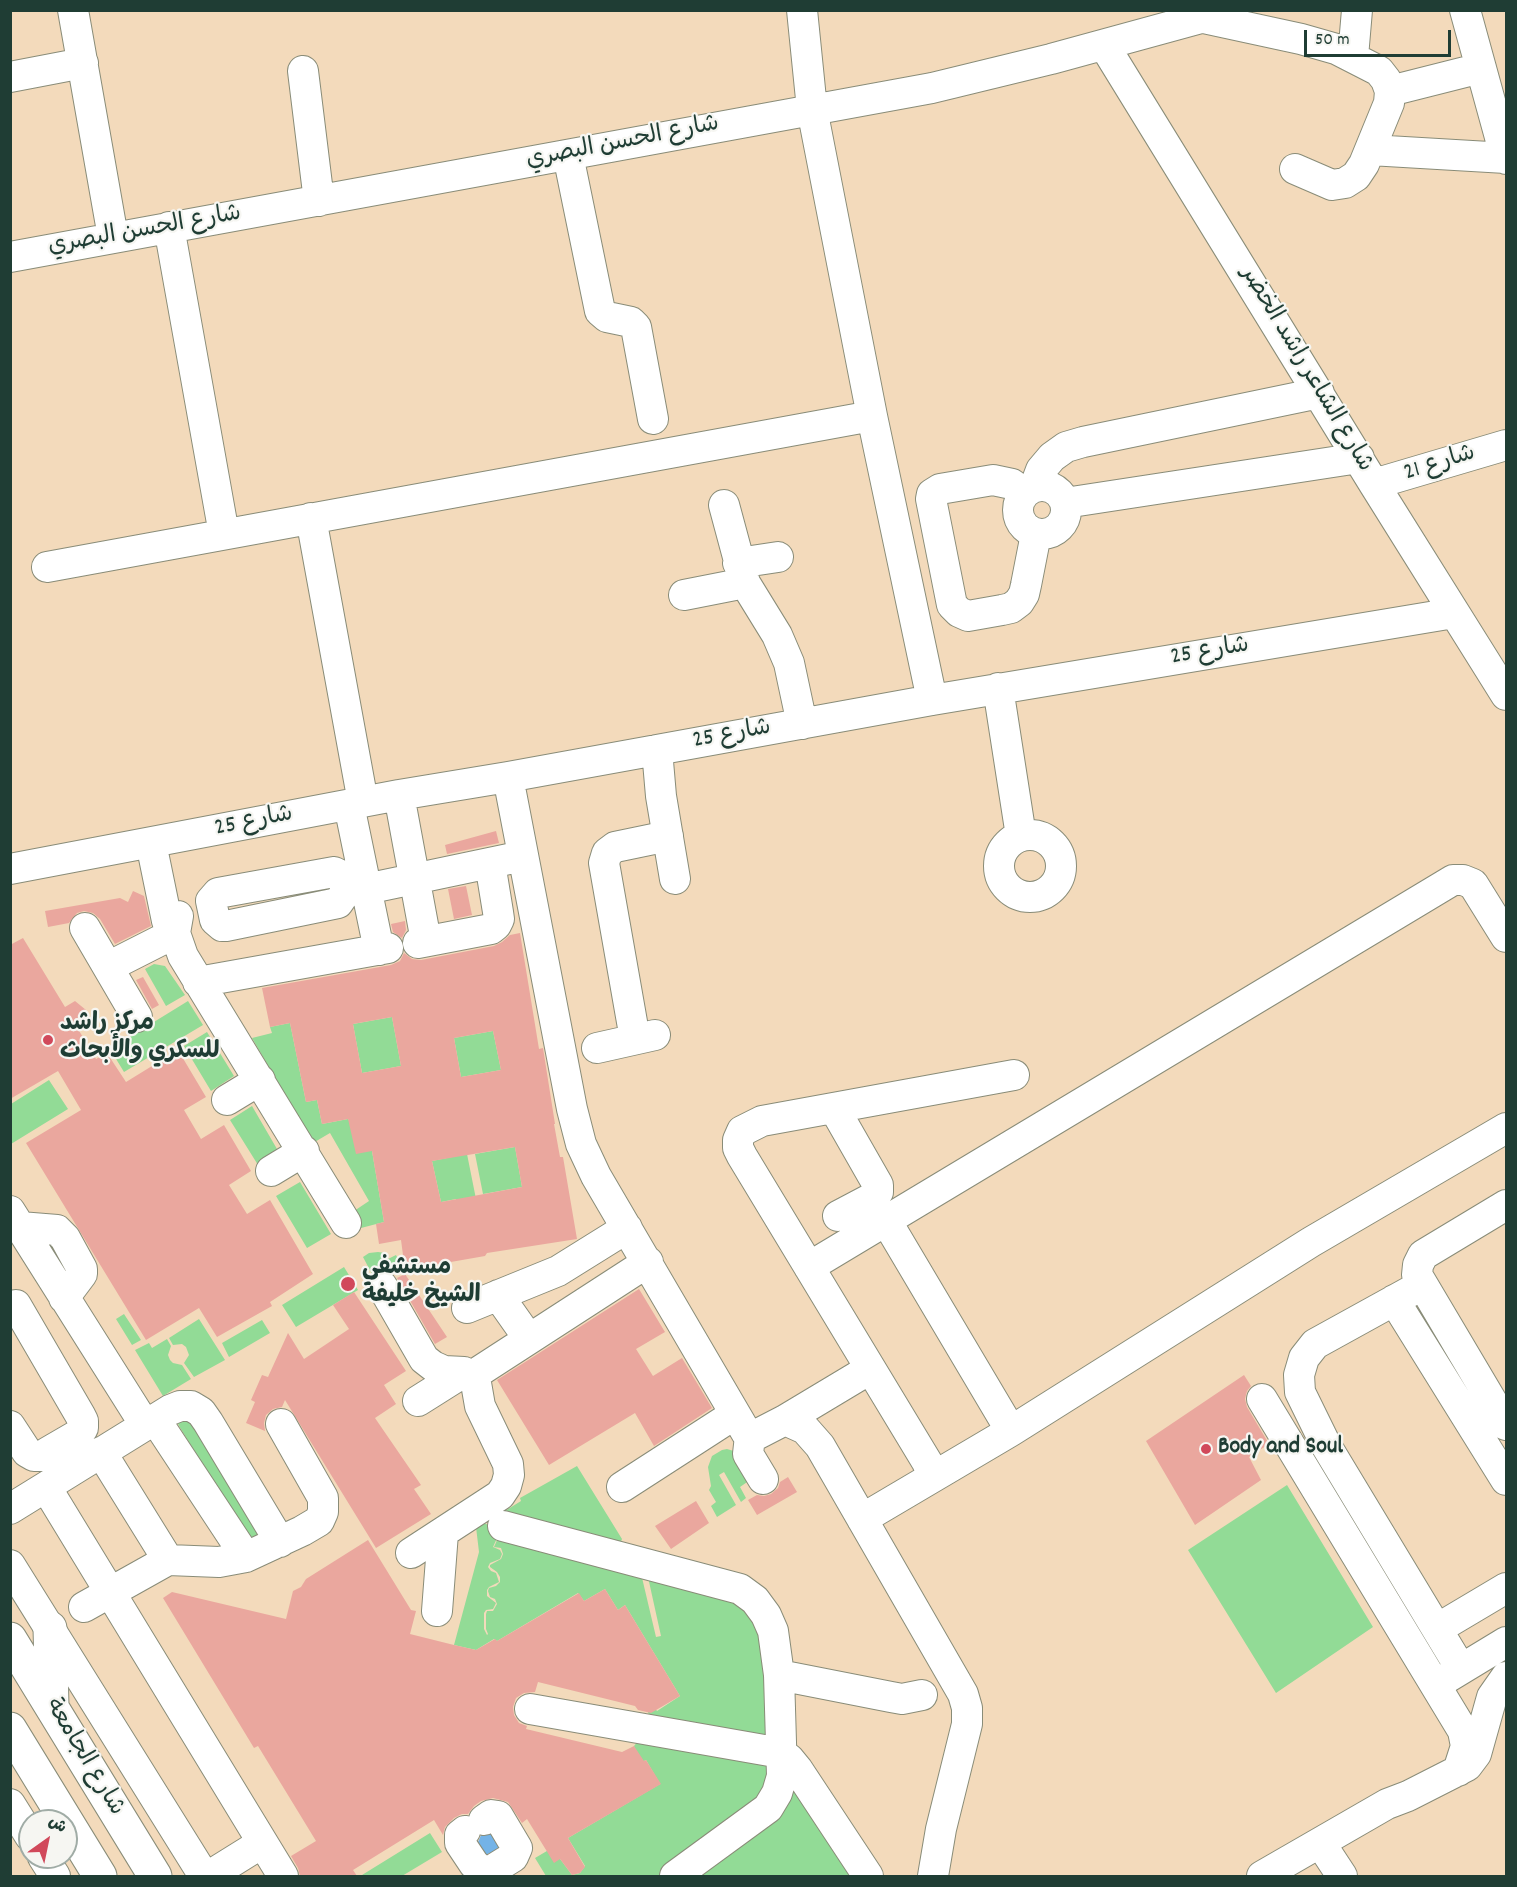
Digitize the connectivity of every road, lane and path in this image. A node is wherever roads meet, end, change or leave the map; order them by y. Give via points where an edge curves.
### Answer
1 (74, 10) edge
2 (802, 10) edge
3 (1357, 10) edge
4 (1465, 10) edge
5 (1217, 14) edge
6 (1104, 45) junction
7 (1353, 57) junction
8 (83, 63) junction
9 (1481, 68) junction
10 (303, 71) dead end
11 (10, 76) edge
12 (1390, 91) junction
13 (812, 109) junction
14 (1370, 150) junction
15 (568, 155) junction
16 (1506, 158) edge
17 (1295, 169) dead end
18 (319, 201) junction
19 (169, 227) junction
20 (113, 237) junction
21 (10, 257) edge
22 (1319, 393) junction
23 (872, 416) junction
24 (653, 419) dead end
25 (1506, 445) edge
26 (1359, 458) junction
27 (1374, 484) junction
28 (1029, 490) junction
29 (1065, 503) junction
30 (724, 505) dead end
31 (311, 518) junction
32 (224, 534) junction
33 (1036, 534) junction
34 (778, 557) dead end
35 (47, 567) dead end
36 (741, 573) junction
37 (684, 595) dead end
38 (1454, 613) junction
39 (998, 688) junction
40 (1506, 695) edge
41 (932, 700) junction
42 (802, 724) junction
43 (657, 750) junction
44 (508, 777) junction
45 (399, 795) junction
46 (356, 804) junction
47 (668, 836) junction
48 (1021, 836) dead end
49 (157, 842) junction
50 (523, 856) junction
51 (490, 863) junction
52 (10, 869) edge
53 (414, 879) junction
54 (675, 879) dead end
55 (358, 885) junction
56 (1497, 897) edge
57 (85, 928) dead end
58 (175, 933) junction
59 (1506, 937) edge
60 (108, 967) junction
61 (198, 982) junction
62 (137, 1017) dead end
63 (597, 1048) dead end
64 (1014, 1075) dead end
65 (260, 1080) junction
66 (227, 1100) dead end
67 (834, 1108) junction
68 (1506, 1128) edge
69 (304, 1151) junction
70 (271, 1171) dead end
71 (1506, 1204) edge
72 (838, 1216) dead end
73 (887, 1222) junction
74 (346, 1223) dead end
75 (627, 1228) junction
76 (18, 1235) edge
77 (648, 1262) junction
78 (809, 1267) junction
79 (1422, 1285) junction
80 (382, 1286) dead end
81 (59, 1289) junction
82 (498, 1296) junction
83 (1394, 1300) junction
84 (13, 1306) edge
85 (467, 1308) dead end
86 (529, 1339) junction
87 (870, 1370) junction
88 (468, 1374) junction
89 (1262, 1399) dead end
90 (418, 1401) dead end
91 (1500, 1414) edge
92 (1467, 1417) junction
93 (785, 1420) junction
94 (150, 1422) junction
95 (281, 1424) dead end
96 (743, 1425) junction
97 (10, 1426) edge
98 (1011, 1431) junction
99 (1327, 1447) junction
100 (101, 1452) junction
101 (1300, 1463) junction
102 (933, 1476) junction
103 (763, 1479) dead end
104 (1506, 1480) edge
105 (46, 1487) junction
106 (622, 1487) dead end
107 (10, 1509) edge
108 (862, 1519) junction
109 (503, 1526) dead end
110 (443, 1533) junction
111 (280, 1542) junction
112 (411, 1554) dead end
113 (246, 1557) junction
114 (168, 1560) junction
115 (10, 1565) edge
116 (1506, 1588) edge
117 (110, 1592) junction
118 (437, 1611) dead end
119 (70, 1616) junction
120 (1437, 1629) junction
121 (10, 1639) edge
122 (1506, 1642) edge
123 (1461, 1669) junction
124 (779, 1675) junction
125 (1506, 1677) edge
126 (1436, 1685) junction
127 (922, 1695) dead end
128 (52, 1707) junction
129 (530, 1709) dead end
130 (10, 1729) edge
131 (781, 1754) junction
132 (1458, 1771) junction
133 (10, 1804) edge
134 (18, 1817) edge
135 (262, 1843) junction
136 (1321, 1844) junction
137 (686, 1873) edge
138 (1276, 1873) edge
139 (487, 1874) edge
140 (100, 1876) edge
141 (155, 1876) edge
142 (204, 1876) edge
143 (209, 1876) edge
144 (283, 1876) edge
145 (868, 1876) edge
146 (933, 1876) edge
147 (1342, 1876) edge

1 - 8 street
2 - 13 street
3 - 7 street
4 - 9 street
5 - 6 street, شارع الحسن البصري
5 - 7 street
6 - 13 street, شارع الحسن البصري via 932,88
6 - 22 street, شارع الشاعر راشد الخضر
7 - 12 street via 1378,71
8 - 11 street
8 - 20 street
9 - 12 street
9 - 16 street
10 - 18 street
12 - 14 street via 1389,104
13 - 15 street, شارع الحسن البصري
13 - 23 street
14 - 16 street
14 - 17 street via 1356,176 1345,183 1332,185
15 - 18 street, شارع الحسن البصري
15 - 24 street via 600,311 636,327
18 - 19 street, شارع الحسن البصري
19 - 20 street, شارع الحسن البصري
19 - 32 street
20 - 21 street, شارع الحسن البصري
22 - 26 street, شارع الشاعر راشد الخضر
22 - 28 street via 1066,447 1052,457
23 - 31 street
23 - 41 street
25 - 27 street, شارع 21
26 - 27 street, شارع الشاعر راشد الخضر
26 - 29 street
27 - 38 street, شارع الشاعر راشد الخضر
28 - 29 street via 1047,486 1059,492
28 - 33 street via 1018,504 1018,517 1025,528
28 - 33 street via 993,480 940,489 932,494 952,605 968,616 1011,608 1019,602
29 - 33 street via 1066,516 1060,527 1049,534
30 - 36 street
31 - 32 street
31 - 46 street
32 - 35 street
34 - 36 street
36 - 37 street
36 - 42 street via 789,663
38 - 39 street, شارع 25
38 - 40 street, شارع الشاعر راشد الخضر
39 - 41 street, شارع 25
39 - 48 street
41 - 42 street, شارع 25
42 - 43 street, شارع 25
43 - 44 street, شارع 25
43 - 47 street
44 - 45 street, شارع 25
44 - 50 street
45 - 46 street, شارع 25
45 - 53 street
46 - 49 street, شارع 25
46 - 55 street
47 - 54 street
47 - 63 street via 615,847 604,863 645,1037
49 - 52 street, شارع 25
49 - 58 street via 178,916
50 - 51 street
50 - 75 street via 576,1127 587,1160
51 - 53 street
51 - 53 street via 499,919 491,929 422,942
53 - 55 street
55 - 61 street via 383,949
56 - 59 street
56 - 73 street via 1463,879 1443,885
57 - 60 street
58 - 60 street
58 - 61 street
60 - 62 street
61 - 65 street
64 - 67 street
65 - 66 street
65 - 69 street
67 - 72 street via 878,1185 874,1197
67 - 78 street via 762,1121 748,1126 738,1140 738,1148
68 - 98 street via 1311,1242
69 - 70 street
69 - 74 street
71 - 79 street via 1423,1255 1417,1275
73 - 78 street
73 - 98 street
75 - 77 street
75 - 82 street via 558,1271
76 - 81 street via 57,1230 65,1238 82,1274
77 - 86 street
77 - 96 street
78 - 87 street
79 - 83 street
79 - 91 street
80 - 88 street via 424,1359 444,1371
81 - 84 street
81 - 94 street
82 - 85 street
82 - 86 street
83 - 92 street
83 - 99 street via 1326,1336 1304,1358 1300,1392
84 - 97 street via 80,1415 83,1428 42,1456 34,1456
86 - 88 street
87 - 93 street
87 - 102 street
88 - 90 street
88 - 110 street via 476,1383 480,1406 504,1454 509,1475 500,1495
89 - 101 street
91 - 92 street
92 - 104 street
93 - 96 street via 757,1435
93 - 108 street via 814,1437
94 - 100 street
94 - 111 street via 180,1406 191,1406 201,1412
94 - 113 street
95 - 111 street via 323,1498 323,1512 319,1521
96 - 103 street via 748,1454
96 - 106 street
98 - 102 street
99 - 101 street
99 - 120 street
100 - 105 street
100 - 114 street
101 - 126 street
102 - 108 street
105 - 107 street
105 - 117 street
108 - 146 street via 957,1680 967,1708 967,1724
109 - 124 street via 740,1589 766,1615
110 - 112 street
110 - 118 street
111 - 113 street
113 - 114 street via 219,1562
114 - 117 street
115 - 119 street
116 - 120 street
117 - 119 street
117 - 135 street
119 - 128 main road
119 - 142 street
120 - 123 street
121 - 128 main road, شارع الجامعة
122 - 123 street
123 - 126 street
124 - 127 street via 902,1699
124 - 131 street
125 - 132 street via 1492,1697 1476,1754
126 - 132 street via 1466,1738
128 - 141 main road, شارع الجامعة
129 - 131 street
130 - 140 main road, شارع الجامعة
131 - 137 street via 782,1776 768,1808
131 - 145 street via 798,1770
132 - 136 street via 1387,1804
133 - 134 street
135 - 143 street
135 - 144 street
136 - 138 street
136 - 147 street
139 - 139 street via 477,1868 460,1843 460,1835 493,1814 517,1848 513,1857

